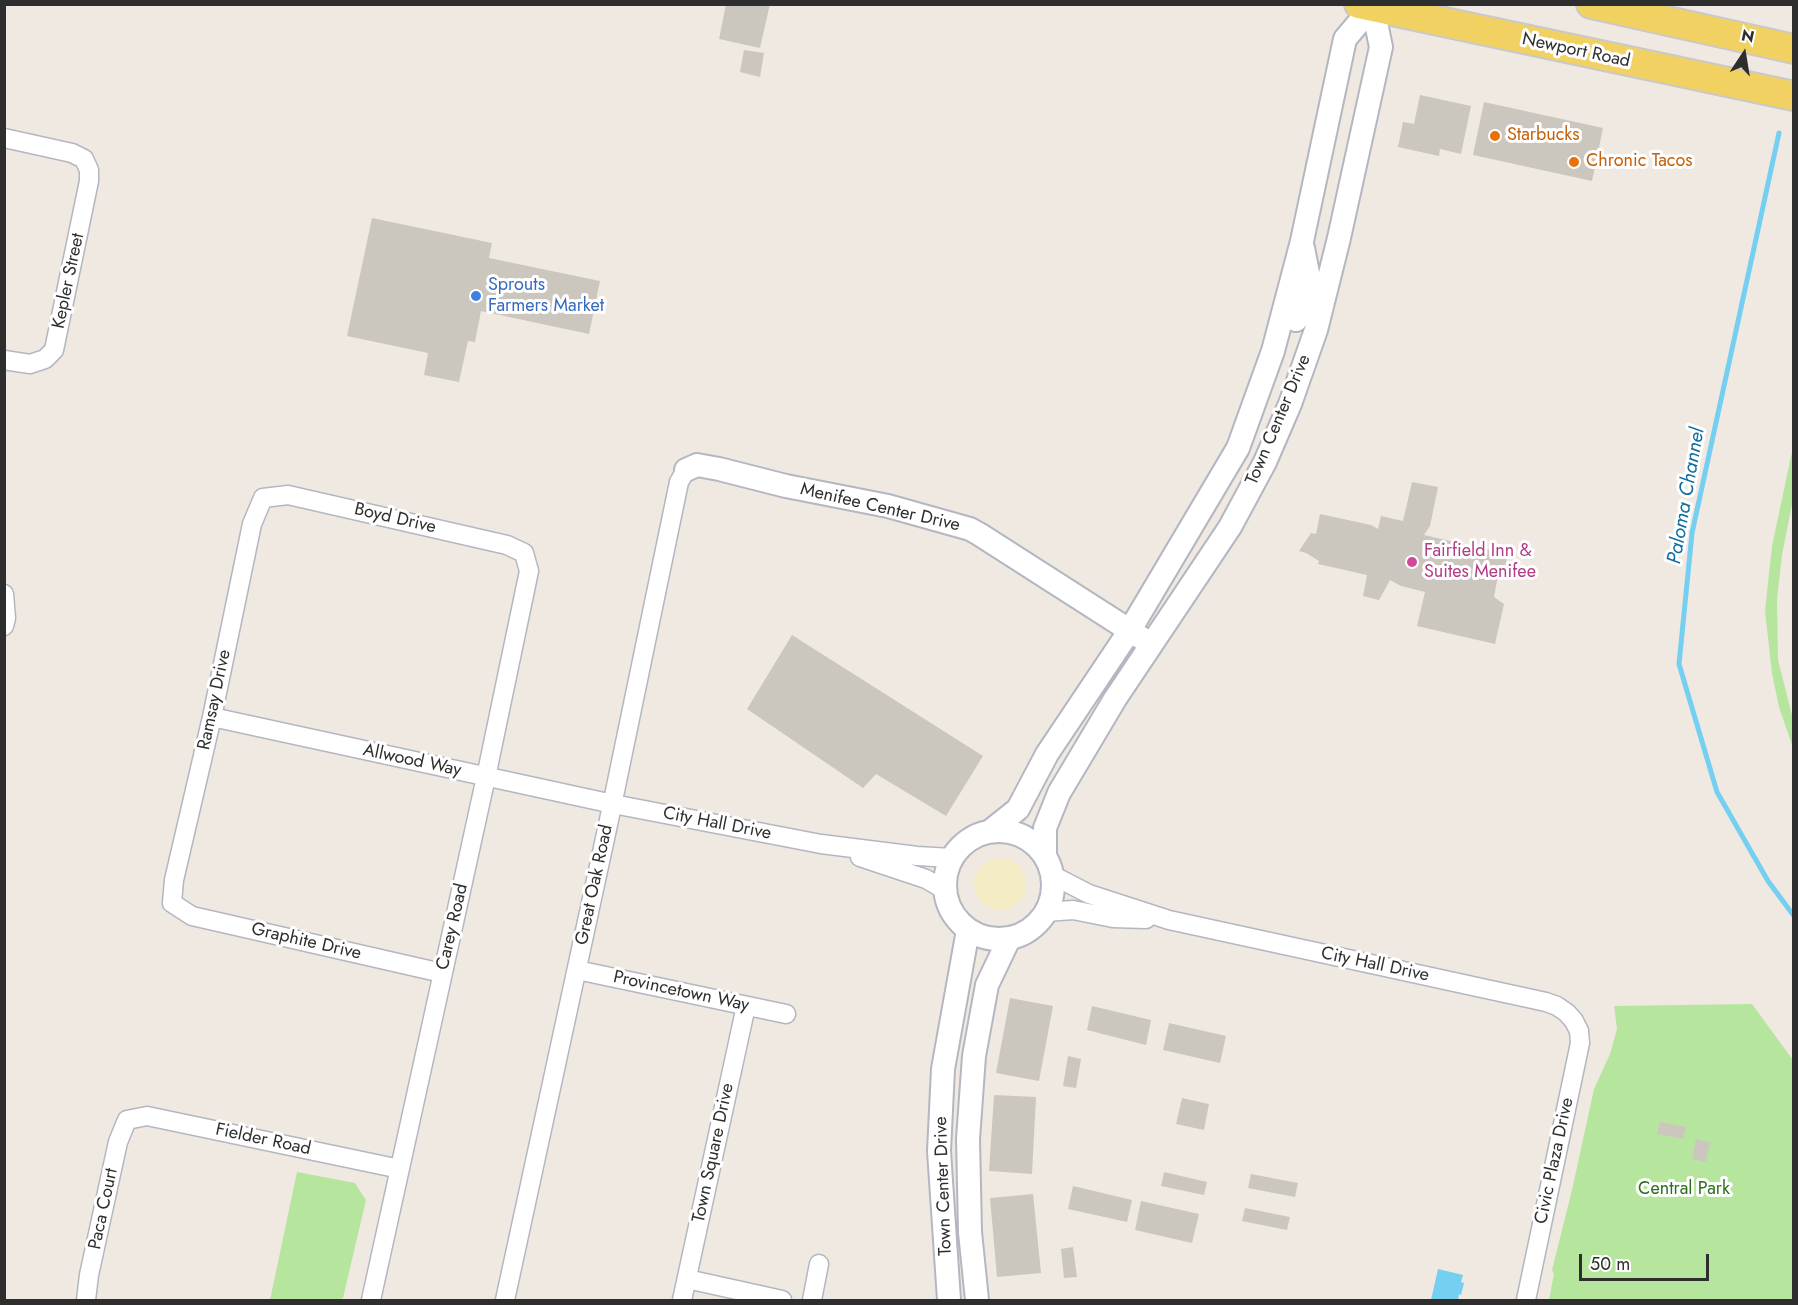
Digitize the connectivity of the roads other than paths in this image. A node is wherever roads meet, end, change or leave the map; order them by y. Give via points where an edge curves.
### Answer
1 (1591, 4) edge
2 (1368, 5) edge
3 (1794, 49) edge
4 (1794, 96) edge
5 (4, 138) edge
6 (1302, 240) junction
7 (4, 360) edge
8 (1287, 410) junction
9 (686, 470) joint
10 (263, 498) joint
11 (524, 553) joint
12 (5, 594) edge
13 (4, 626) edge
14 (1130, 630) junction
15 (1151, 644) junction
16 (212, 717) junction
17 (486, 777) junction
18 (613, 804) junction
19 (989, 832) junction
20 (821, 844) junction
21 (952, 858) junction
22 (1048, 866) junction
23 (945, 890) junction
24 (172, 903) joint
25 (1046, 912) junction
26 (1169, 920) junction
27 (968, 930) junction
28 (1009, 939) junction
29 (577, 970) junction
30 (442, 973) junction
31 (746, 1006) junction
32 (786, 1014) dead end
33 (1574, 1021) joint
34 (127, 1120) joint
35 (400, 1170) junction
36 (819, 1264) dead end
37 (687, 1279) junction
38 (85, 1300) edge
39 (370, 1300) edge
40 (505, 1300) edge
41 (682, 1300) edge
42 (782, 1300) edge
43 (812, 1300) edge
44 (949, 1300) edge
45 (977, 1300) edge
46 (1526, 1300) edge

1 - 3 main road
2 - 4 main road, Newport Road
2 - 6 street, Town Center Drive via 1345,39
2 - 8 street, Town Center Drive via 1381,47 1378,62 1319,318
5 - 7 street, Kepler Street via 72,153 84,159 89,170 54,350 45,359 30,364
6 - 8 street via 1309,278 1275,387
6 - 14 street, Town Center Drive via 1273,351 1239,448
8 - 15 street, Town Center Drive via 1230,527
9 - 14 street, Menifee Center Drive via 697,465 719,469 888,506 970,529
9 - 18 street, Great Oak Road via 680,482
10 - 11 street, Boyd Drive via 288,495 507,545
10 - 16 street, Ramsay Drive via 252,524
11 - 17 street, Carey Road via 529,571
12 - 13 street
14 - 15 street, Menifee Center Drive
14 - 19 street, Town Center Drive via 1047,754 1018,809
15 - 22 street, Town Center Drive via 1059,793 1045,828
16 - 17 street, Allwood Way
16 - 24 street, Ramsay Drive
17 - 18 street, Allwood Way
17 - 30 street, Carey Road
18 - 20 street, City Hall Drive
18 - 29 street, Great Oak Road
19 - 21 street, Town Center Drive via 971,839
19 - 22 street via 1021,836 1034,844
20 - 21 street, City Hall Drive
20 - 23 street, City Hall Drive via 926,879
21 - 23 street
22 - 25 street, Town Center Drive via 1053,890
22 - 26 street, City Hall Drive via 1089,894
23 - 27 street via 952,912
24 - 30 street, Graphite Drive via 192,916
25 - 26 street, City Hall Drive via 1073,910 1113,918
25 - 28 street via 1037,924
26 - 33 street, City Hall Drive via 1546,1002
27 - 28 street via 992,939
27 - 44 street, Town Center Drive via 943,1069 939,1151
28 - 45 street, Town Center Drive via 987,985 974,1056 968,1138 970,1232
29 - 31 street, Provincetown Way
29 - 40 street, Great Oak Road
30 - 35 street, Carey Road
31 - 32 street, Provincetown Way
31 - 37 street, Town Square Drive
33 - 46 street, Civic Plaza Drive via 1580,1043
34 - 35 street, Fielder Road via 147,1116
34 - 38 street, Paca Court via 118,1142
35 - 39 street, Carey Road
36 - 43 street
37 - 41 street, Town Square Drive
37 - 42 street

